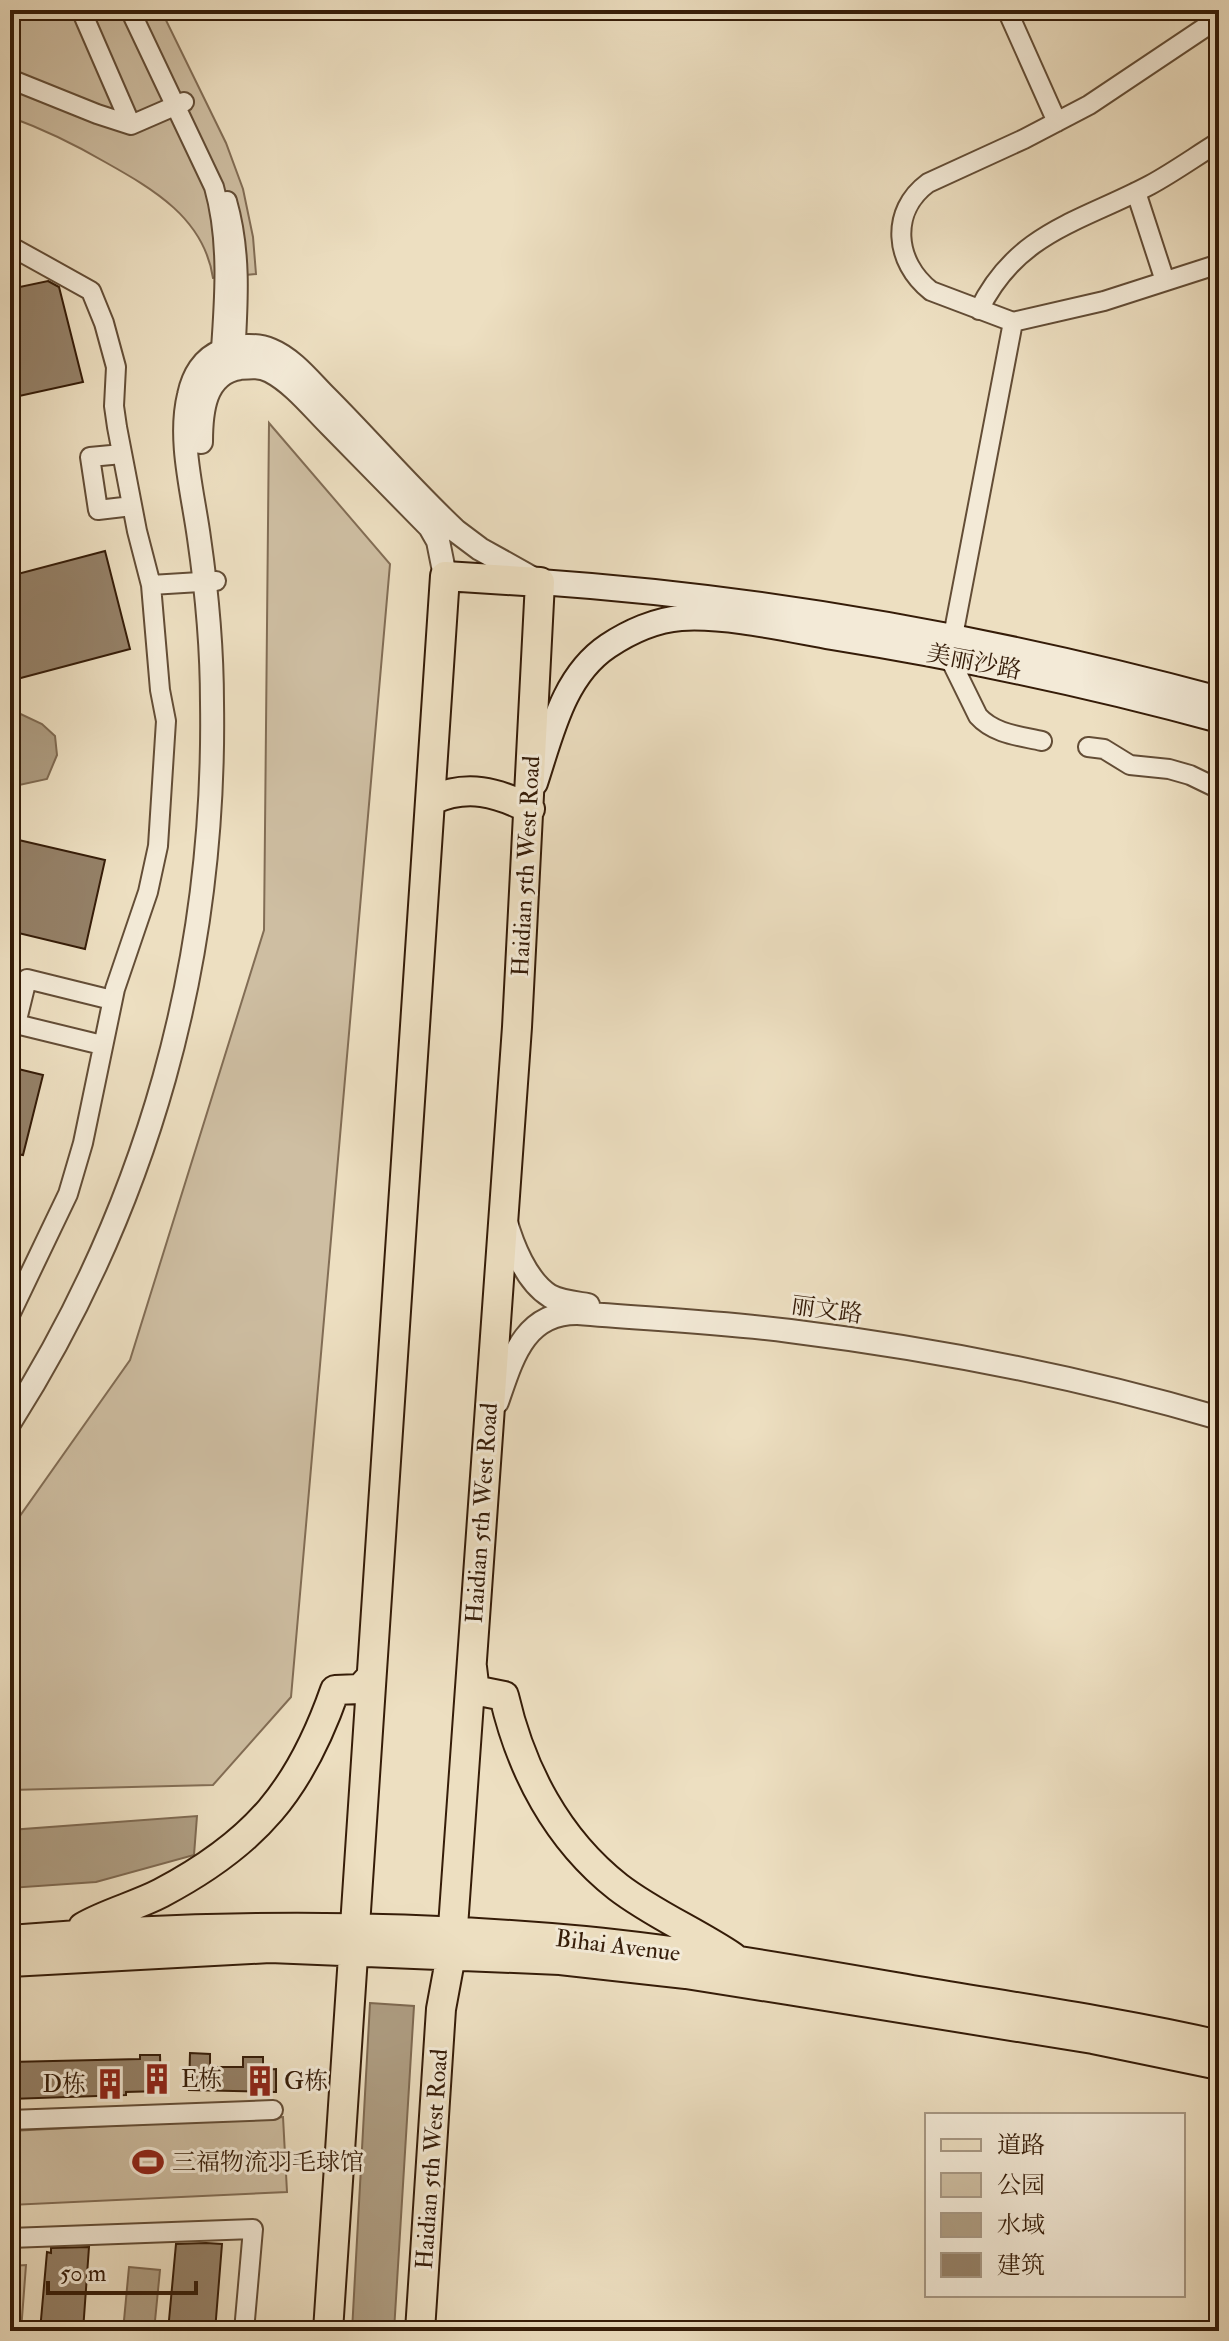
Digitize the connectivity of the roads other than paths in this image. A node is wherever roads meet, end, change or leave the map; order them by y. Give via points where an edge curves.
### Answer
1 (81, 10) edge
2 (130, 10) edge
3 (141, 10) edge
4 (1007, 10) edge
5 (1219, 18) edge
6 (10, 79) edge
7 (179, 104) junction
8 (1057, 122) junction
9 (131, 125) junction
10 (1218, 146) edge
11 (1136, 192) junction
12 (10, 246) edge
13 (1219, 264) edge
14 (1165, 281) junction
15 (979, 310) junction
16 (1013, 322) junction
17 (228, 361) junction
18 (122, 454) junction
19 (132, 506) junction
20 (445, 576) junction
21 (210, 581) junction
22 (540, 582) junction
23 (151, 585) junction
24 (726, 611) junction
25 (950, 646) junction
26 (1219, 699) edge
27 (1219, 720) edge
28 (1042, 741) dead end
29 (1088, 747) dead end
30 (432, 786) junction
31 (1219, 789) edge
32 (530, 804) junction
33 (112, 1000) junction
34 (102, 1045) junction
35 (503, 1210) junction
36 (10, 1315) edge
37 (1219, 1409) edge
38 (1219, 1418) edge
39 (10, 1422) edge
40 (488, 1426) junction
41 (10, 1440) edge
42 (472, 1667) junction
43 (371, 1677) junction
44 (71, 1935) junction
45 (353, 1939) junction
46 (10, 1940) edge
47 (452, 1944) junction
48 (10, 1962) edge
49 (741, 1962) junction
50 (1219, 2045) edge
51 (1219, 2065) edge
52 (273, 2110) dead end
53 (10, 2120) edge
54 (10, 2238) edge
55 (244, 2331) edge
56 (328, 2331) edge
57 (420, 2331) edge

1 - 9 street
2 - 7 street
3 - 7 street
4 - 8 street
5 - 8 street
6 - 9 street
7 - 9 street
7 - 17 street via 222,184 233,226 239,290
8 - 15 street via 934,179 916,192 905,210 901,237 915,276 940,296
10 - 11 street
11 - 14 street
11 - 15 street via 1028,247 997,277
12 - 18 street via 91,291 116,367 114,406
13 - 14 street
14 - 16 street
15 - 16 street
16 - 25 street
17 - 20 street via 267,369 299,393 430,527
17 - 21 street via 207,359 195,376 186,418
17 - 22 street via 262,347 284,357 456,531
18 - 19 street
18 - 19 street via 90,457 98,510
19 - 23 street
20 - 22 main road
20 - 30 main road
21 - 23 street
21 - 39 street via 208,835 199,920 167,1073 141,1158 101,1256 64,1332
21 - 41 street via 222,697 221,815 205,947 184,1049 159,1135 116,1248 79,1327
22 - 24 main road
22 - 32 main road, Haidian 5th West Road
23 - 33 street via 166,721 158,846
24 - 25 main road, 美丽沙路
24 - 32 main road via 664,621 628,634 595,655 566,697
25 - 26 main road, 美丽沙路 via 1084,665
25 - 27 main road, 美丽沙路
25 - 28 street via 985,724
29 - 31 street via 1104,749 1130,765 1190,775
30 - 32 main road
30 - 43 main road
32 - 35 main road, Haidian 5th West Road
33 - 34 street
33 - 34 street via 27,979 16,1024
34 - 36 street via 68,1194
35 - 37 street, 丽文路 via 525,1267 542,1290 562,1301 911,1340 1114,1380
35 - 40 main road, Haidian 5th West Road
38 - 40 street, 丽文路 via 1138,1394 918,1350 788,1331 570,1313 543,1320 527,1335
40 - 42 main road, Haidian 5th West Road
42 - 47 main road, Haidian 5th West Road
42 - 49 main road via 479,1691 504,1696 542,1800 584,1857 619,1888
43 - 44 main road via 360,1689 335,1690 320,1735 301,1769 257,1827 234,1847 162,1892
43 - 45 main road
44 - 45 main road, Bihai Avenue via 202,1928
44 - 46 main road, Bihai Avenue
45 - 47 main road, Bihai Avenue
45 - 48 main road, Bihai Avenue via 305,1948
45 - 56 main road
47 - 49 main road, Bihai Avenue via 586,1941
47 - 51 main road, Bihai Avenue via 686,1974 1093,2039
47 - 57 main road, Haidian 5th West Road via 441,2009
49 - 50 main road, Bihai Avenue via 1099,2020
52 - 53 street
54 - 55 street via 253,2229

